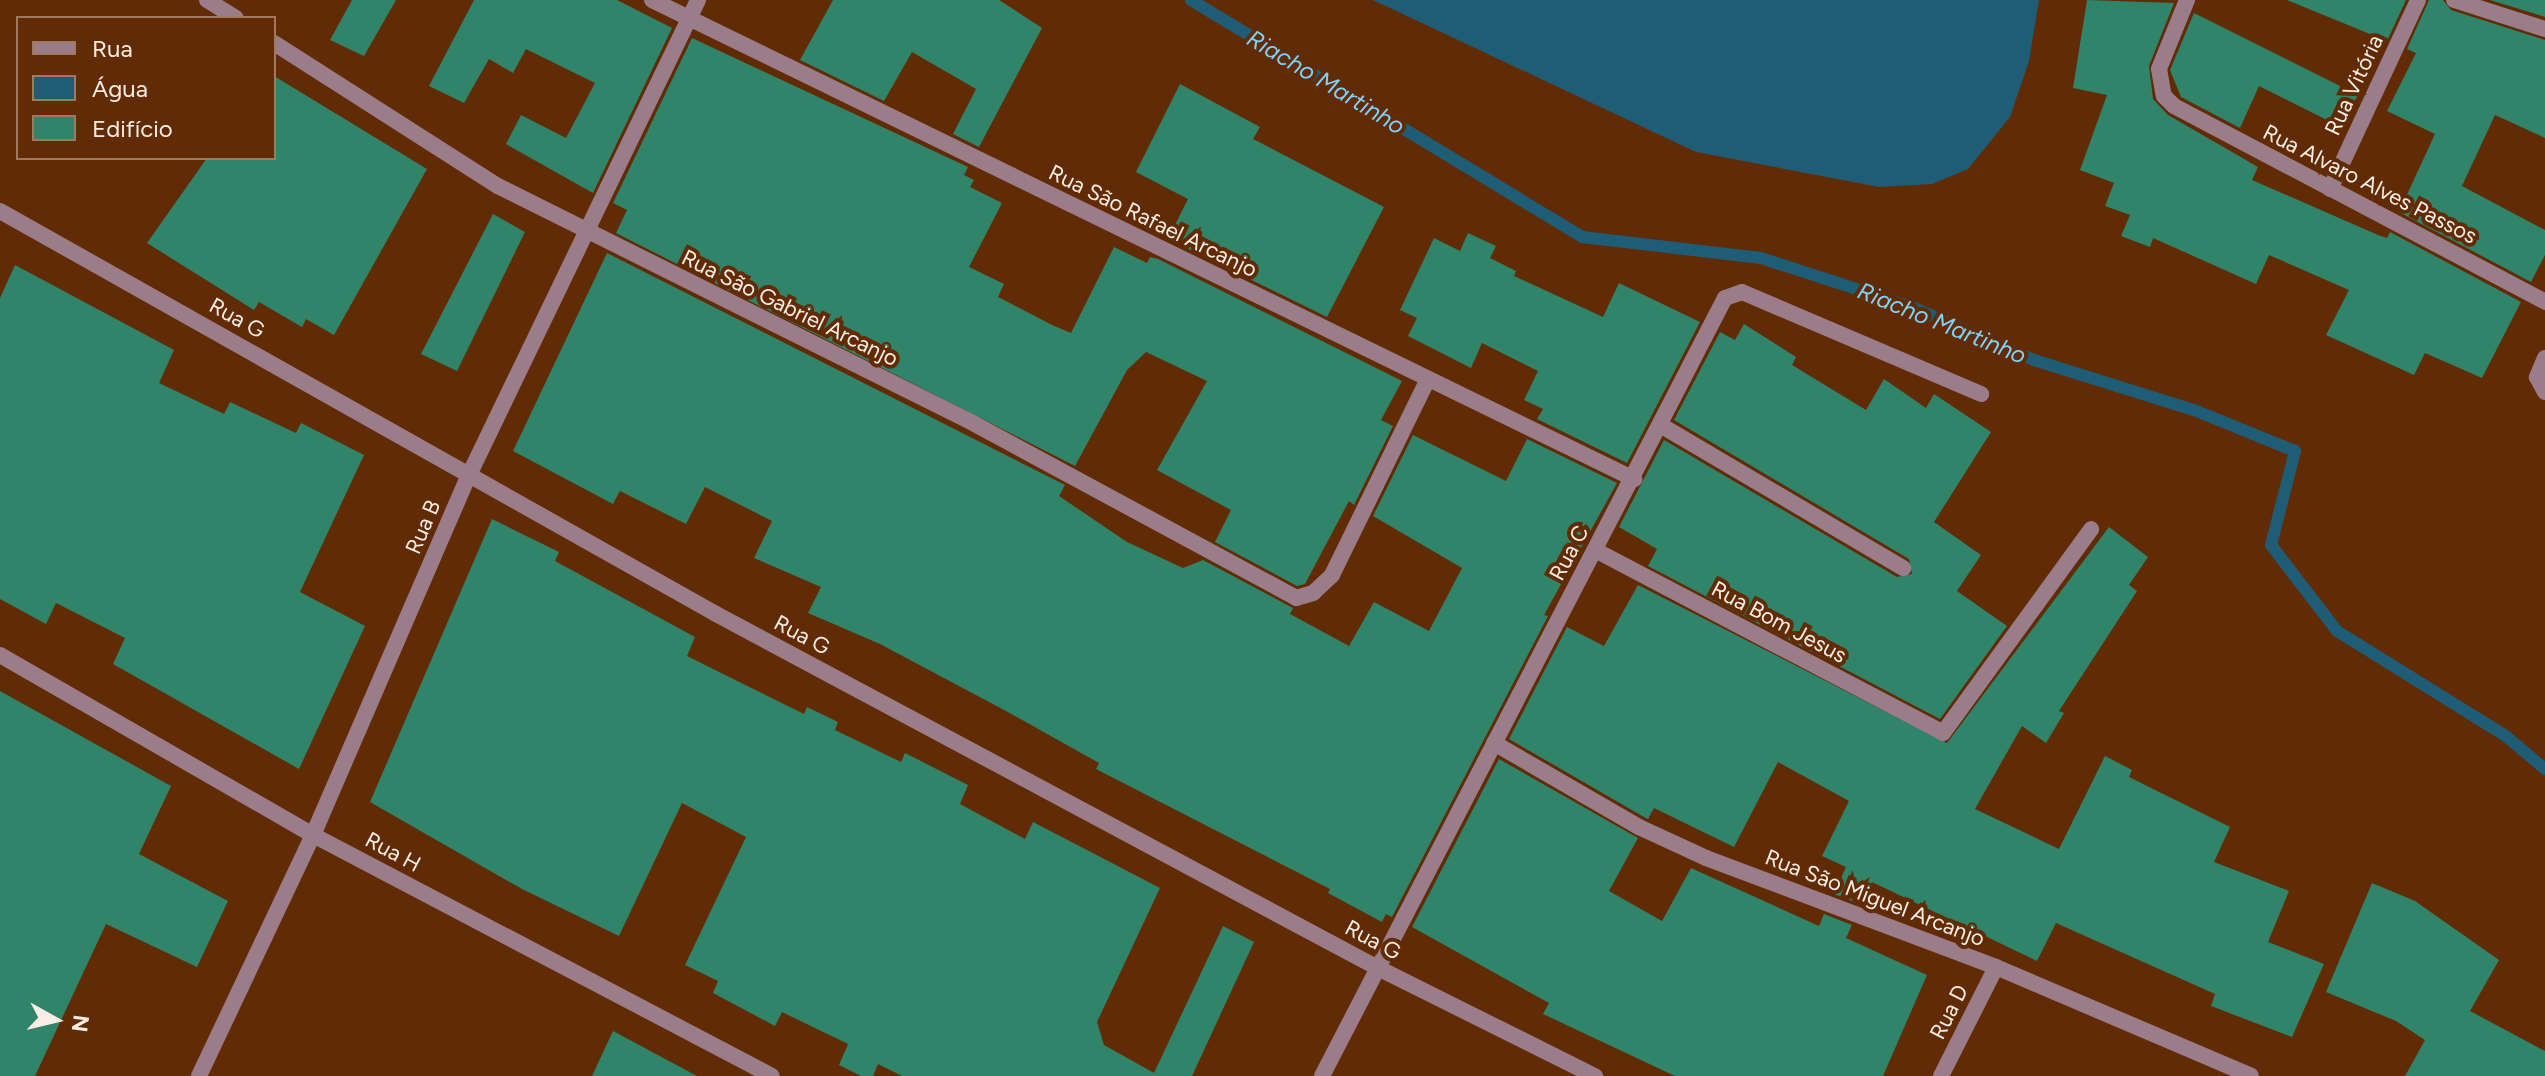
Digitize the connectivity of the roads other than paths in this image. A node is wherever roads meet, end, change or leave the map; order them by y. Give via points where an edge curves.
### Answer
1 (207, 0) edge
2 (652, 0) edge
3 (698, 0) edge
4 (2187, 0) edge
5 (2418, 0) edge
6 (2454, 0) edge
7 (233, 16) edge
8 (688, 19) junction
9 (2545, 29) edge
10 (276, 44) edge
11 (2330, 189) junction
12 (0, 211) edge
13 (585, 231) junction
14 (2545, 302) edge
15 (2545, 358) edge
16 (1428, 379) junction
17 (2545, 392) edge
18 (1981, 394) dead end
19 (1662, 426) junction
20 (470, 473) junction
21 (1634, 479) junction
22 (2091, 529) dead end
23 (1595, 550) junction
24 (1903, 568) dead end
25 (0, 655) edge
26 (1494, 743) junction
27 (313, 835) junction
28 (1376, 967) junction
29 (1996, 967) junction
30 (199, 1076) edge
31 (772, 1076) edge
32 (1322, 1076) edge
33 (1595, 1076) edge
34 (1941, 1076) edge
35 (2251, 1076) edge

1 - 7 street
2 - 8 street, Rua São Rafael Arcanjo
3 - 8 street, Rua B
4 - 11 street, Rua Alvaro Alves Passos via 2159,69 2159,84 2174,106
5 - 11 street, Rua Vitória
6 - 9 street
8 - 13 street, Rua B
8 - 16 street, Rua São Rafael Arcanjo
10 - 13 street, Rua São Gabriel Arcanjo via 498,186
11 - 14 street, Rua Alvaro Alves Passos
12 - 20 street, Rua G
13 - 16 street, Rua São Gabriel Arcanjo via 971,422 1296,598 1313,593 1332,575
13 - 20 street, Rua B
15 - 17 street via 2537,377
16 - 21 street, Rua São Rafael Arcanjo
18 - 19 street, Rua C via 1735,292 1725,298
19 - 21 street, Rua C
19 - 24 street
20 - 27 street, Rua B
20 - 28 street, Rua G via 716,614
21 - 23 street, Rua C
22 - 23 street, Rua Bom Jesus via 1943,733
23 - 26 street, Rua C
25 - 27 street, Rua H
26 - 28 street, Rua C
26 - 29 street, Rua São Miguel Arcanjo via 1639,827 1706,858
27 - 30 street, Rua B
27 - 31 street, Rua H
28 - 32 street, Rua C
28 - 33 street, Rua G
29 - 34 street, Rua D
29 - 35 street, Rua São Miguel Arcanjo

